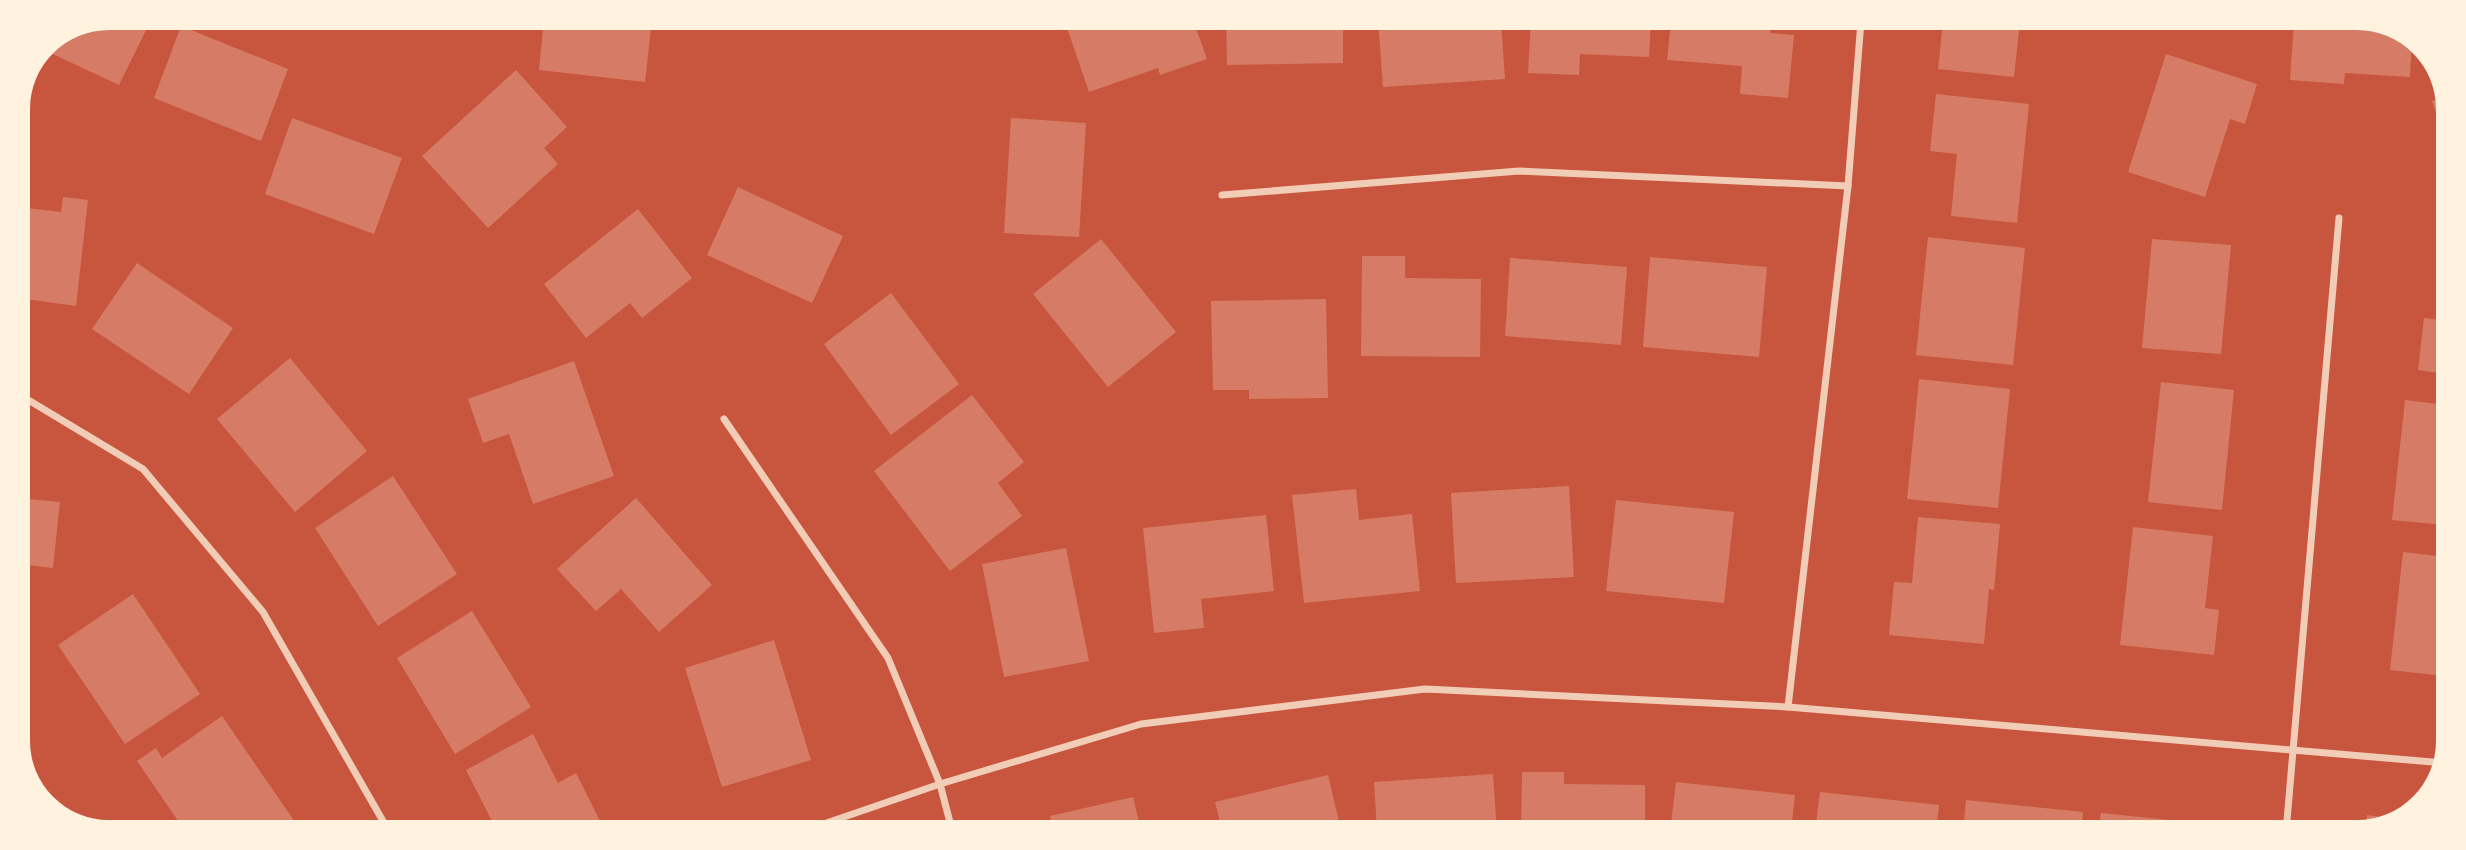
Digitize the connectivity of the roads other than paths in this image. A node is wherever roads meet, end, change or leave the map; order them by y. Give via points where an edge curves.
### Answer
1 (1860, 30) edge
2 (1848, 186) junction
3 (1222, 195) dead end
4 (2339, 218) dead end
5 (30, 401) edge
6 (724, 419) dead end
7 (1788, 707) junction
8 (2293, 750) junction
9 (2433, 762) edge
10 (940, 784) junction
11 (382, 820) edge
12 (835, 820) edge
13 (949, 820) edge
14 (2287, 820) edge

1 - 2 street
2 - 3 street via 1520,171
2 - 7 street
4 - 8 street
5 - 11 street via 143,469 263,612
6 - 10 street via 888,658
7 - 8 street
7 - 10 street via 1425,689 1141,724
8 - 9 street
8 - 14 street
10 - 12 street
10 - 13 street

